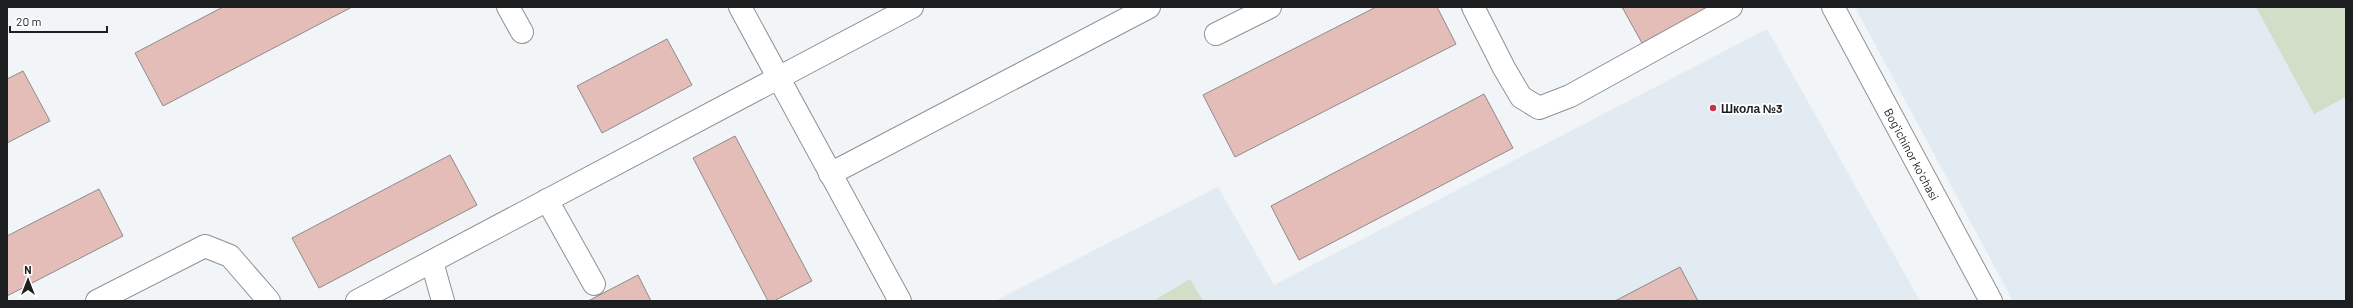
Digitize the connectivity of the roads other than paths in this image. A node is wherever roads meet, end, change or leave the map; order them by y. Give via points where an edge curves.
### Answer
1 (508, 7) edge
2 (740, 7) edge
3 (912, 7) edge
4 (1149, 7) edge
5 (1270, 7) edge
6 (1473, 7) edge
7 (1731, 7) edge
8 (1833, 7) edge
9 (522, 32) dead end
10 (1216, 34) dead end
11 (778, 78) junction
12 (830, 174) junction
13 (547, 200) junction
14 (432, 262) junction
15 (594, 284) dead end
16 (96, 301) edge
17 (268, 301) edge
18 (357, 301) edge
19 (443, 301) edge
20 (900, 301) edge
21 (1991, 301) edge

1 - 9 street
2 - 11 street
3 - 11 street
4 - 12 street
5 - 10 street
6 - 7 street via 1521,97 1538,108 1570,96
8 - 21 street, Bogʻichinor koʻchasi
11 - 12 street
11 - 13 street
12 - 20 street
13 - 14 street
13 - 15 street
14 - 18 street
14 - 19 street
16 - 17 street via 205,246 230,256

